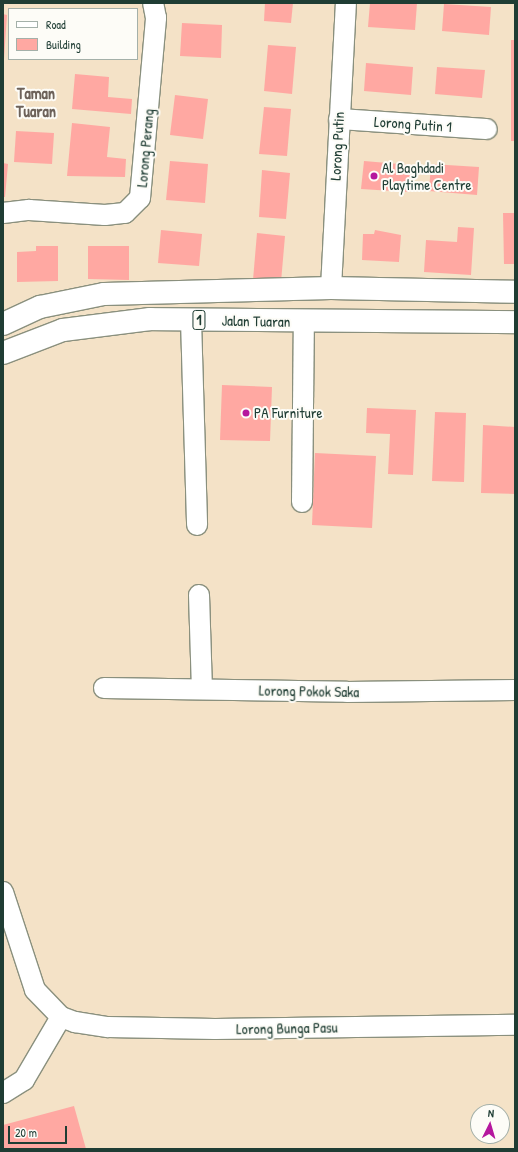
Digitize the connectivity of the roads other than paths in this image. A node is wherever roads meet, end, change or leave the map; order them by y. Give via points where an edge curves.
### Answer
1 (153, 3) edge
2 (346, 3) edge
3 (339, 119) junction
4 (487, 130) dead end
5 (3, 213) edge
6 (331, 288) junction
7 (515, 292) edge
8 (191, 320) junction
9 (304, 322) junction
10 (515, 322) edge
11 (3, 324) edge
12 (3, 353) edge
13 (302, 502) dead end
14 (197, 525) dead end
15 (199, 595) dead end
16 (104, 688) dead end
17 (202, 689) junction
18 (515, 690) edge
19 (3, 892) edge
20 (61, 1017) junction
21 (515, 1025) edge
22 (3, 1093) edge

1 - 5 street, Lorong Perang via 156,18 140,198 125,212 105,215 29,210
2 - 3 street, Lorong Putin
3 - 4 street, Lorong Putin 1
3 - 6 street, Lorong Putin
6 - 7 main road, Jalan Tuaran / 1
6 - 11 main road, Jalan Tuaran / 1 via 104,294 40,307
8 - 9 main road, Jalan Tuaran / 1
8 - 12 main road, Jalan Tuaran / 1 via 150,319 63,330
8 - 14 street
9 - 10 main road, Jalan Tuaran / 1
9 - 13 street
15 - 17 street
16 - 17 street, Lorong Pokok Saka
17 - 18 street, Lorong Pokok Saka
19 - 20 street via 35,990
20 - 21 street, Lorong Bunga Pasu via 108,1027 215,1029
20 - 22 street via 24,1080

